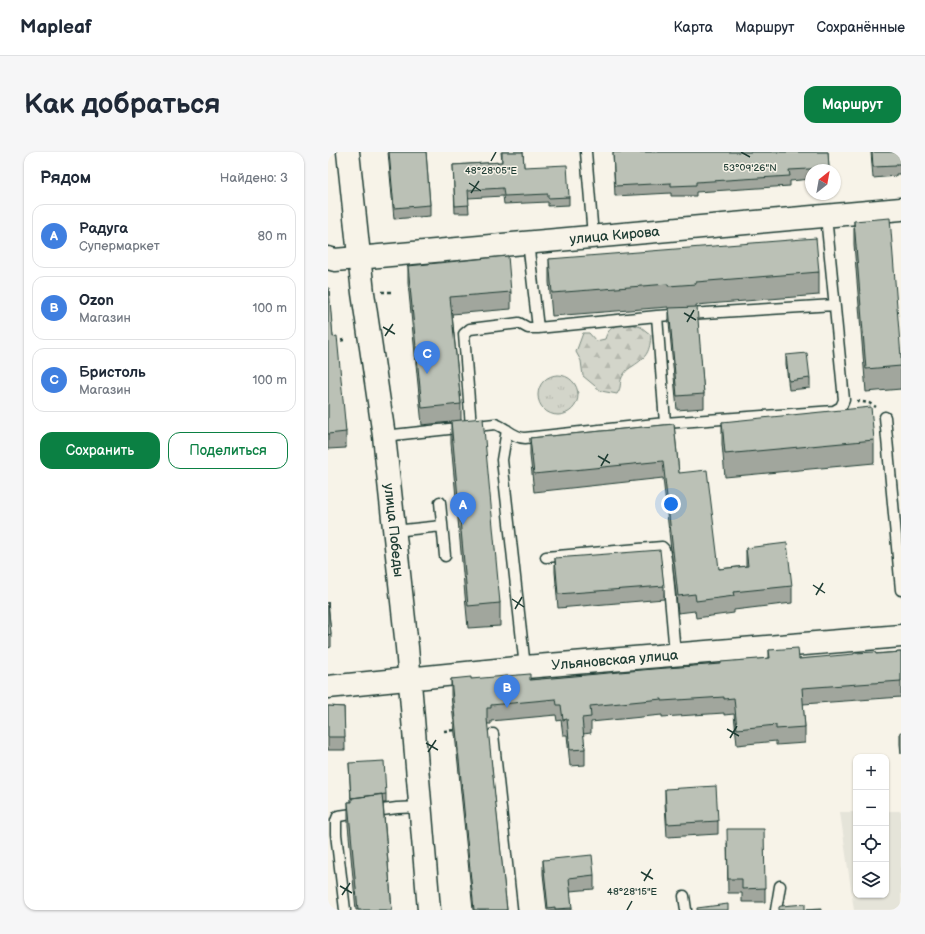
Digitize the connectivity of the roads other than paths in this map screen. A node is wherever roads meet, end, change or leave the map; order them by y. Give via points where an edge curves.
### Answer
1 (348, 152) edge
2 (586, 152) edge
3 (901, 209) edge
4 (826, 216) junction
5 (593, 236) junction
6 (528, 242) junction
7 (360, 257) junction
8 (328, 258) edge
9 (834, 305) junction
10 (657, 316) junction
11 (538, 328) junction
12 (885, 417) road end
13 (665, 423) junction
14 (471, 426) junction
15 (507, 430) junction
16 (384, 436) junction
17 (440, 502) dead end
18 (442, 526) junction
19 (394, 531) junction
20 (445, 556) dead end
21 (546, 556) dead end
22 (901, 590) edge
23 (901, 636) edge
24 (675, 653) junction
25 (525, 666) junction
26 (411, 678) junction
27 (328, 687) edge
28 (494, 734) dead end
29 (421, 806) junction
30 (780, 886) dead end
31 (684, 896) dead end
32 (345, 910) edge
33 (429, 910) edge
34 (512, 910) edge
35 (686, 910) edge
36 (776, 910) edge

1 - 7 main road, улица Победы
2 - 5 lane
3 - 4 main road, улица Кирова
4 - 5 main road, улица Кирова
4 - 9 lane
5 - 6 main road, улица Кирова
6 - 7 main road, улица Кирова
6 - 11 lane
7 - 8 main road, улица Кирова via 335,260
7 - 16 main road, улица Победы
9 - 10 lane
9 - 13 lane via 844,400 841,407 834,411
10 - 11 lane
10 - 13 lane
11 - 14 lane via 528,328 519,323 470,329 464,334
12 - 22 lane
13 - 15 lane via 525,438 519,438
14 - 15 lane via 495,424
14 - 16 lane
15 - 25 lane via 502,460
16 - 19 main road, улица Победы
17 - 18 lane
18 - 19 lane
18 - 20 lane
19 - 26 main road, улица Победы
21 - 24 lane via 662,547 667,564
23 - 24 main road, Ульяновская улица
24 - 25 main road, Ульяновская улица
25 - 26 main road, Ульяновская улица
26 - 27 main road, Ульяновская улица
26 - 29 main road, улица Победы
28 - 34 lane
29 - 32 lane via 338,816 336,834
29 - 33 main road, улица Победы
30 - 36 lane
31 - 35 lane

